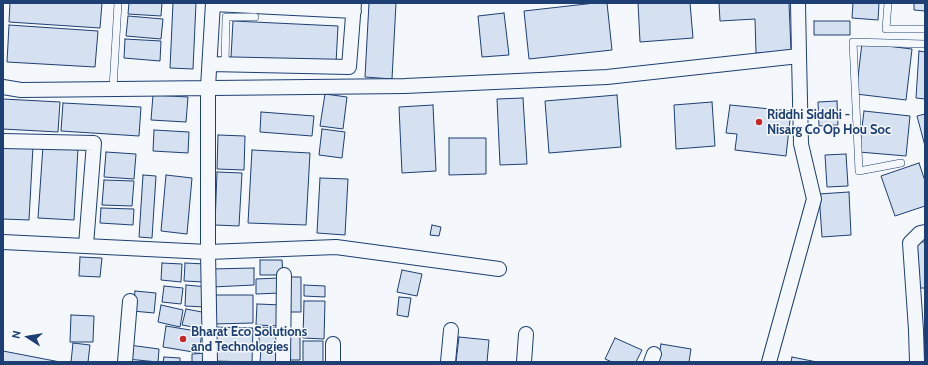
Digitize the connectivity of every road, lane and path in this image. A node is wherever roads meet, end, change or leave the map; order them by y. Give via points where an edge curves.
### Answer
1 (118, 3) edge
2 (798, 3) edge
3 (888, 3) edge
4 (213, 4) edge
5 (354, 7) edge
6 (255, 17) dead end
7 (925, 29) edge
8 (925, 44) edge
9 (799, 56) junction
10 (210, 64) junction
11 (225, 64) junction
12 (3, 86) edge
13 (208, 87) junction
14 (113, 88) junction
15 (3, 141) edge
16 (901, 164) dead end
17 (925, 232) edge
18 (3, 242) edge
19 (86, 245) junction
20 (208, 252) junction
21 (499, 269) dead end
22 (284, 275) dead end
23 (130, 301) dead end
24 (451, 330) dead end
25 (526, 334) dead end
26 (333, 344) dead end
27 (125, 362) edge
28 (210, 362) edge
29 (283, 362) edge
30 (333, 362) edge
31 (448, 362) edge
32 (524, 362) edge
33 (769, 362) edge
34 (917, 362) edge

1 - 14 lane
2 - 9 street
3 - 7 lane via 886,29
4 - 5 street
4 - 10 street
5 - 11 street via 350,67
6 - 11 lane via 226,17
8 - 16 lane via 853,42 859,171
9 - 13 street via 607,77 405,86
9 - 33 street via 801,144 814,199
10 - 11 street
10 - 13 street
12 - 14 street via 21,90
13 - 14 street
13 - 20 street
15 - 19 street via 94,143
17 - 34 street via 920,233 910,243
18 - 19 street
19 - 20 street
20 - 21 street via 336,247
20 - 28 street
22 - 29 street
23 - 27 street
24 - 31 street
25 - 32 street
26 - 30 street

